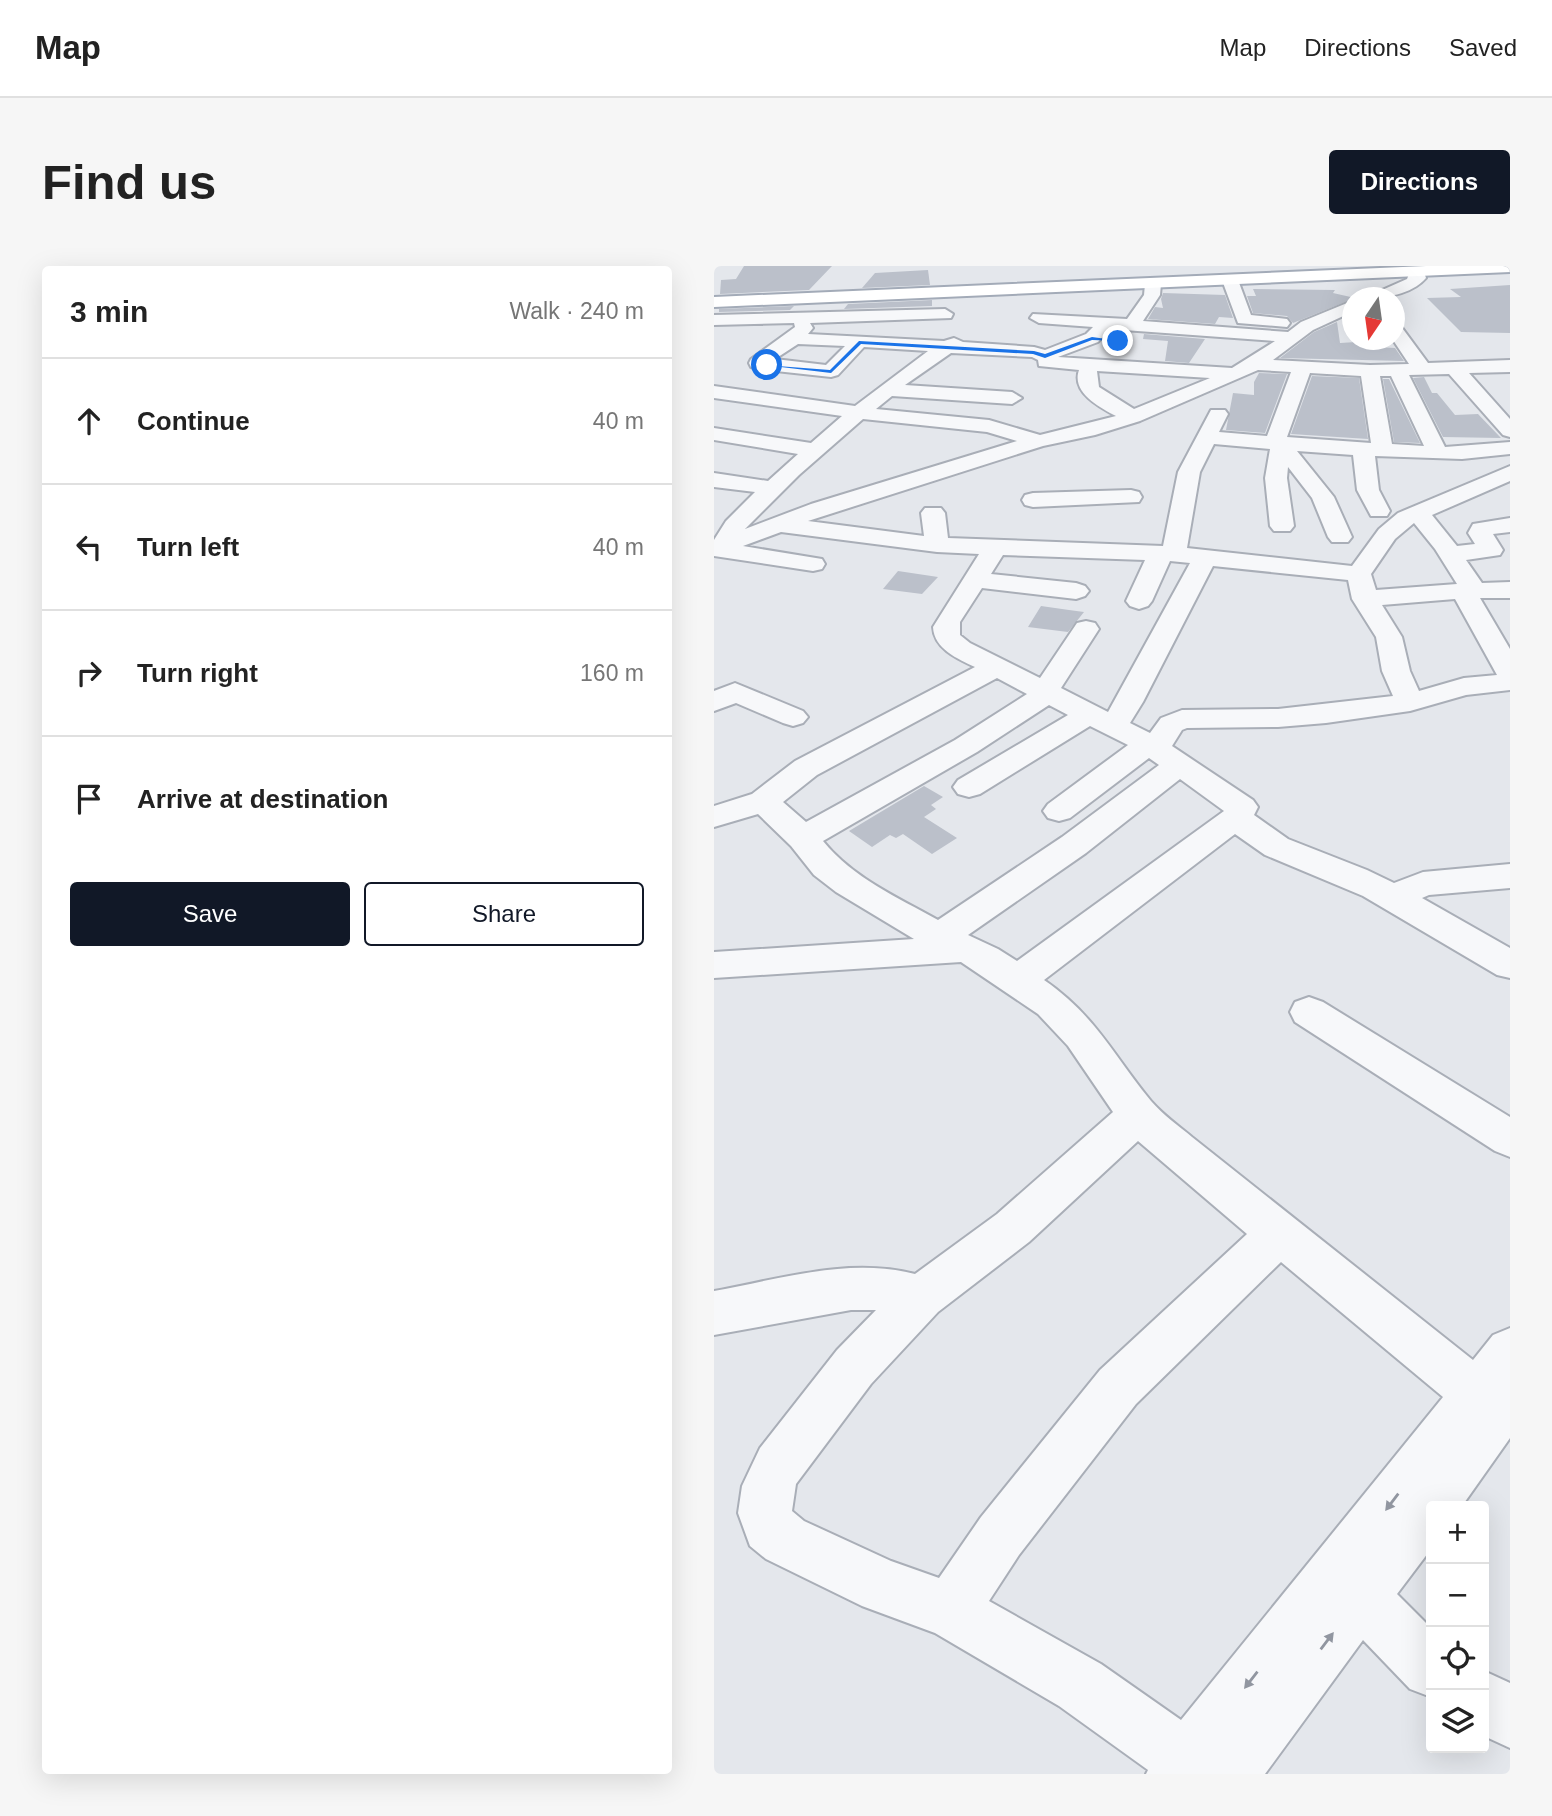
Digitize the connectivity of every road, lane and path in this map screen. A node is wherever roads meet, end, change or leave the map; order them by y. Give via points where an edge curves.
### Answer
1 (1460, 266) edge
2 (1510, 267) edge
3 (1417, 272) junction
4 (1230, 280) junction
5 (1153, 284) junction
6 (1400, 287) edge
7 (1041, 288) junction
8 (714, 299) edge
9 (1342, 310) edge
10 (945, 314) dead end
11 (735, 318) junction
12 (714, 320) edge
13 (921, 320) junction
14 (1035, 322) junction
15 (1104, 322) junction
16 (1300, 323) junction
17 (1132, 324) junction
18 (803, 326) junction
19 (714, 331) edge
20 (1092, 338) junction
21 (859, 342) junction
22 (896, 344) junction
23 (1405, 344) edge
24 (946, 347) junction
25 (1089, 366) junction
26 (1510, 366) edge
27 (1247, 367) junction
28 (1036, 368) junction
29 (1301, 368) junction
30 (1455, 369) junction
31 (1423, 370) junction
32 (1370, 371) junction
33 (1398, 371) junction
34 (906, 375) junction
35 (733, 377) edge
36 (888, 390) junction
37 (1008, 404) junction
38 (860, 413) junction
39 (1133, 417) junction
40 (989, 426) junction
41 (1510, 431) edge
42 (1077, 433) junction
43 (714, 434) edge
44 (1209, 437) junction
45 (1039, 441) junction
46 (1280, 444) junction
47 (1510, 448) edge
48 (1373, 449) junction
49 (816, 450) junction
50 (1438, 453) junction
51 (1510, 473) edge
52 (851, 476) dead end
53 (927, 476) junction
54 (714, 480) edge
55 (773, 488) junction
56 (1132, 497) dead end
57 (1379, 511) dead end
58 (1418, 512) junction
59 (933, 513) dead end
60 (777, 524) junction
61 (1510, 525) edge
62 (1282, 526) dead end
63 (1340, 537) dead end
64 (937, 545) junction
65 (996, 547) junction
66 (1030, 547) junction
67 (718, 548) edge
68 (1167, 553) junction
69 (1451, 554) junction
70 (1206, 556) junction
71 (813, 564) dead end
72 (975, 580) junction
73 (1362, 586) junction
74 (1076, 591) dead end
75 (1469, 591) junction
76 (1510, 591) edge
77 (1139, 601) dead end
78 (1086, 629) dead end
79 (997, 667) junction
80 (1510, 673) edge
81 (1510, 682) edge
82 (1048, 691) junction
83 (714, 702) edge
84 (1410, 702) junction
85 (793, 717) dead end
86 (1102, 719) junction
87 (1160, 753) junction
88 (970, 786) dead end
89 (763, 801) junction
90 (1059, 811) dead end
91 (714, 817) edge
92 (1237, 817) junction
93 (803, 838) junction
94 (1510, 876) edge
95 (1393, 898) junction
96 (953, 943) junction
97 (714, 965) edge
98 (1510, 965) edge
99 (1019, 979) junction
100 (1309, 1012) dead end
101 (1138, 1115) junction
102 (1510, 1139) edge
103 (1280, 1234) junction
104 (920, 1297) junction
105 (714, 1313) edge
106 (1510, 1352) edge
107 (1495, 1400) edge
108 (1360, 1597) junction
109 (950, 1610) junction
110 (1426, 1664) edge
111 (1489, 1703) edge
112 (1510, 1718) edge
113 (1197, 1770) edge

1 - 8 main road
2 - 3 main road
3 - 4 main road
3 - 6 street via 1418,278
4 - 5 main road
4 - 16 street via 1244,320
5 - 7 main road
5 - 17 street via 1152,295
7 - 8 main road
7 - 14 street
9 - 16 street
10 - 13 street
11 - 12 street
11 - 18 street
11 - 19 street
13 - 18 street
13 - 22 street
13 - 24 street via 965,328
14 - 15 street
14 - 28 street
15 - 17 street
15 - 20 street
16 - 17 street
16 - 27 street
18 - 21 street
18 - 35 street
20 - 27 street
20 - 28 street
21 - 22 street
21 - 35 street via 831,371
22 - 24 street
23 - 31 street
24 - 28 street
24 - 34 street
25 - 27 street
25 - 28 street
25 - 39 street via 1089,389
26 - 30 street
27 - 29 street
27 - 39 street
27 - 44 street via 1227,392
28 - 34 street
28 - 37 street
29 - 32 street
29 - 46 street
30 - 31 street
30 - 41 street
31 - 33 street
32 - 33 street
32 - 48 street via 1380,419
33 - 50 street
34 - 36 street
35 - 38 street
36 - 37 street
36 - 38 street
37 - 40 street
37 - 42 street
38 - 40 street
38 - 49 street
39 - 42 street
40 - 45 street
42 - 45 street
43 - 49 street
44 - 46 street
44 - 68 street via 1189,472
45 - 53 street
46 - 48 street
46 - 62 street via 1276,478
46 - 63 street via 1323,497
47 - 50 street
48 - 50 street
48 - 57 street via 1368,490
49 - 55 street
51 - 58 street via 1492,490
52 - 53 street via 904,472
53 - 60 street
54 - 55 street
55 - 67 street
56 - 66 street via 1034,490
58 - 69 street
58 - 73 street via 1395,526
59 - 64 street
60 - 64 street
60 - 67 street
61 - 69 street via 1481,529 1491,550
64 - 65 street
65 - 66 street
65 - 72 street
66 - 68 street
67 - 71 street
68 - 70 street
68 - 77 street
69 - 75 street
70 - 73 street
70 - 86 street via 1129,702
72 - 74 street
72 - 79 street via 950,615 946,635 960,649
73 - 75 street
73 - 84 street via 1389,638 1396,671
75 - 76 street
75 - 80 street
78 - 82 street
79 - 82 street
79 - 89 street via 806,768
81 - 84 street via 1464,687
82 - 86 street
82 - 93 street via 966,746
83 - 85 street via 735,692
84 - 87 street via 1278,718 1182,719 1171,724
86 - 87 street
86 - 88 street
87 - 90 street
87 - 92 street via 1239,803 1242,807
87 - 96 street via 1074,845
89 - 91 street
89 - 93 street
92 - 95 street via 1265,843
92 - 99 street
93 - 96 street via 826,867 848,884
94 - 95 street via 1423,884
95 - 98 street
96 - 97 street
96 - 99 street
99 - 101 street via 1082,1035
100 - 102 street
101 - 103 street
101 - 104 street via 1013,1228
103 - 107 street
103 - 109 street via 1118,1387 1000,1536
104 - 105 street via 873,1287 850,1288
104 - 109 street via 854,1367 800,1435 768,1486 765,1513 769,1527 785,1540 882,1587
106 - 107 street
107 - 108 street via 1406,1538
107 -> 113 street
108 - 110 street
113 -> 108 street
109 - 113 street via 1080,1685
111 - 112 street

